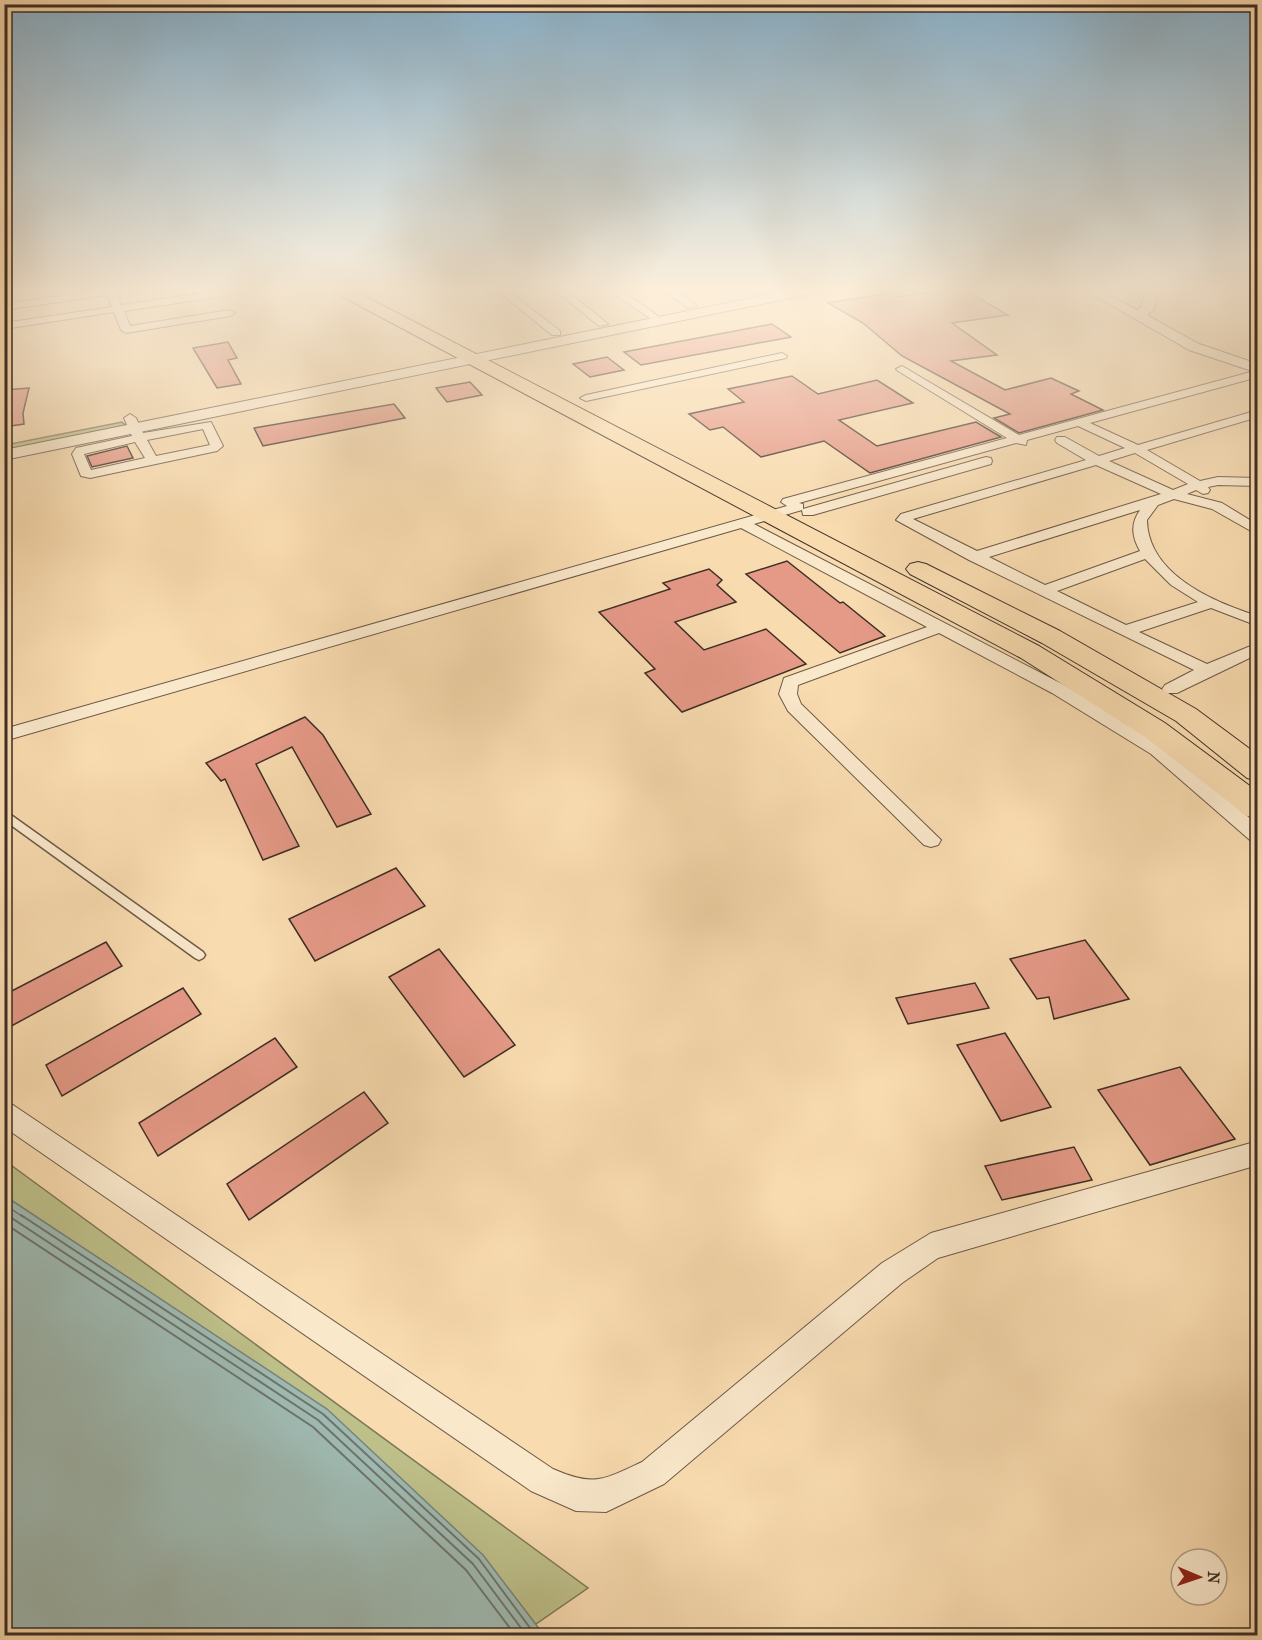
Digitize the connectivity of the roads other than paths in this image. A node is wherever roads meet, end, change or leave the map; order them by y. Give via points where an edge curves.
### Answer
1 (431, 364) edge
2 (500, 364) edge
3 (504, 364) edge
4 (747, 364) edge
5 (1237, 364) edge
6 (902, 369) dead end
7 (1257, 371) edge
8 (1257, 386) edge
9 (586, 398) junction
10 (1257, 413) edge
11 (1079, 422) junction
12 (134, 428) junction
13 (1098, 429) junction
14 (1017, 439) junction
15 (1061, 440) junction
16 (4, 443) edge
17 (1032, 448) junction
18 (1137, 449) junction
19 (4, 455) edge
20 (153, 460) junction
21 (1098, 461) junction
22 (1257, 467) edge
23 (1218, 481) junction
24 (1257, 482) edge
25 (1198, 485) junction
26 (1172, 494) junction
27 (1153, 502) junction
28 (1216, 506) junction
29 (791, 509) junction
30 (744, 524) junction
31 (1257, 531) edge
32 (872, 545) dead end
33 (1149, 553) junction
34 (974, 557) junction
35 (903, 561) dead end
36 (1044, 591) junction
37 (1211, 603) junction
38 (1257, 621) edge
39 (941, 627) junction
40 (1125, 632) junction
41 (1257, 648) edge
42 (1208, 670) junction
43 (1171, 689) dead end
44 (4, 735) edge
45 (1257, 771) edge
46 (1257, 808) edge
47 (4, 814) edge
48 (1257, 836) edge
49 (931, 840) dead end
50 (199, 955) dead end
51 (4, 1113) edge
52 (1257, 1153) edge

1 - 12 street
2 - 29 main road
3 - 9 main road
4 - 9 street
5 - 7 street
6 - 14 street
7 - 11 street
8 - 13 street
9 - 29 main road
10 - 18 street
11 - 13 street
11 - 14 street
12 - 16 street
12 - 19 street
12 - 20 street
12 - 20 street via 80,452 86,473
12 - 20 street via 207,425 217,446
13 - 15 street
13 - 18 street
14 - 17 street
14 - 29 street
15 - 17 street
15 - 21 street
17 - 29 street
18 - 21 street
18 - 25 street
21 - 26 street
21 - 34 street via 903,520
22 - 23 street
23 - 24 street
23 - 25 street
25 - 26 street
25 - 28 street
26 - 27 street
26 - 28 street
27 - 33 street via 1140,520 1142,543
27 - 34 street
28 - 31 street
29 - 30 street
29 - 32 main road
29 - 46 main road via 1155,730
30 - 39 street
30 - 44 street
33 - 36 street
33 - 37 street via 1160,568
34 - 36 street
35 - 45 main road via 1051,637 1186,715
36 - 40 street
37 - 38 street
37 - 40 street
39 - 48 street via 1058,689 1156,750
39 - 49 street via 790,682 788,694 794,708
40 - 42 street
41 - 42 street
42 - 43 street
47 - 50 lane
51 - 52 street via 542,1480 576,1495 606,1496 653,1473 892,1273 930,1247

